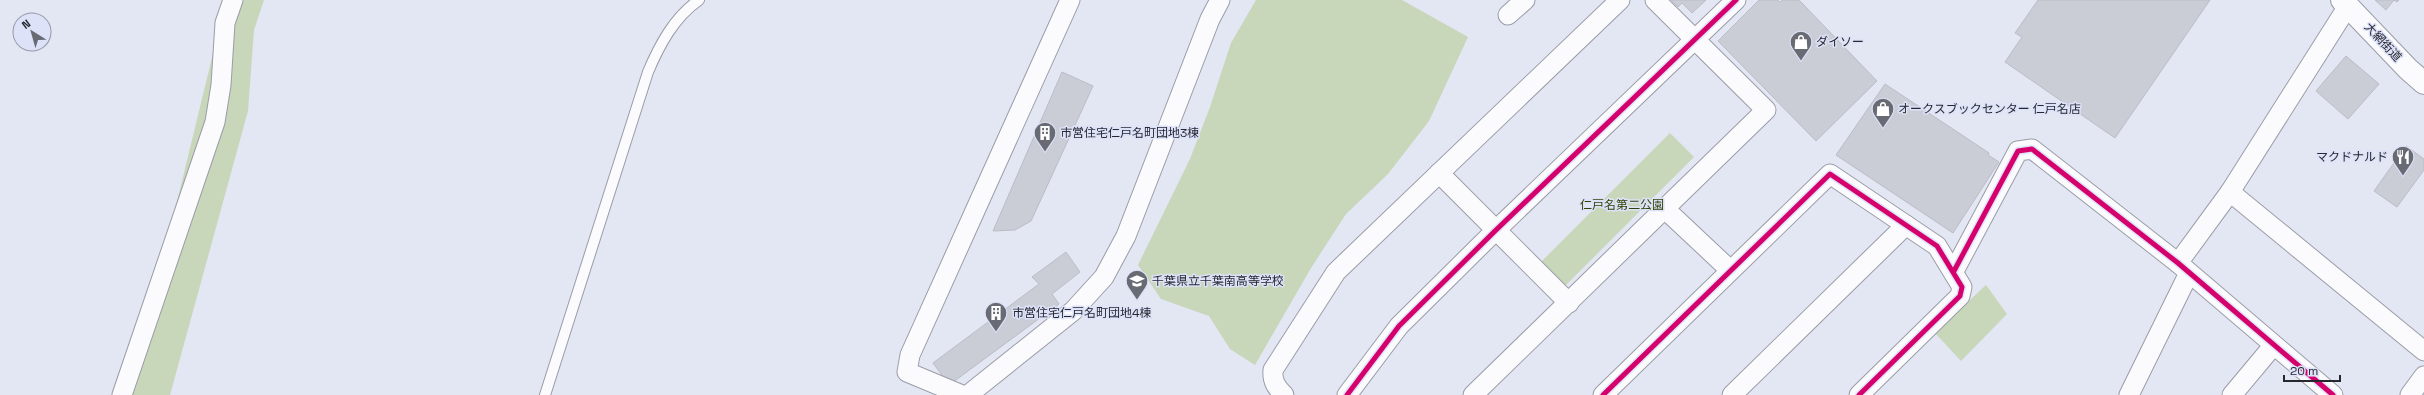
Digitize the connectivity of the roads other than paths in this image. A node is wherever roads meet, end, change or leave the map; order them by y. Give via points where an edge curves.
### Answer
1 (233, 0) edge
2 (699, 0) edge
3 (1070, 0) edge
4 (1220, 0) edge
5 (1525, 0) edge
6 (1620, 0) edge
7 (1655, 0) edge
8 (1736, 0) edge
9 (2345, 3) edge
10 (1508, 15) dead end
11 (1695, 39) junction
12 (2424, 83) edge
13 (1439, 173) junction
14 (2230, 192) junction
15 (1665, 209) junction
16 (1906, 225) junction
17 (1495, 231) junction
18 (2183, 268) junction
19 (1730, 270) junction
20 (1954, 271) junction
21 (1569, 303) junction
22 (2273, 346) junction
23 (2424, 351) edge
24 (2424, 376) edge
25 (122, 395) edge
26 (545, 395) edge
27 (962, 395) edge
28 (968, 395) edge
29 (1284, 395) edge
30 (1347, 395) edge
31 (1473, 395) edge
32 (1603, 395) edge
33 (1732, 395) edge
34 (1859, 395) edge
35 (2129, 395) edge
36 (2232, 395) edge
37 (2334, 395) edge
38 (2410, 395) edge

1 - 25 street via 224,22 221,85 214,122
2 - 26 lane via 677,21 660,44 648,72
3 - 27 street via 910,355 907,372
4 - 28 street via 1210,19 1126,236 1104,277 1073,311
5 - 10 street
6 - 13 street
7 - 11 street
8 - 11 street
9 - 12 main road, 大網街道
9 - 14 street
11 - 15 street via 1766,110
11 - 17 street
13 - 17 street
13 - 29 street via 1336,272 1273,370 1272,378
14 - 18 street
14 - 23 street
15 - 19 street
15 - 21 street
16 - 19 street via 1830,174
16 - 20 street via 1937,246
16 - 33 street
17 - 21 street
17 - 30 street via 1399,326
18 - 20 street via 2032,149 2018,151
18 - 22 street
18 - 35 street
19 - 32 street
20 - 34 street via 1962,287 1960,296
21 - 31 street
22 - 36 street
22 - 37 street
24 - 38 street

